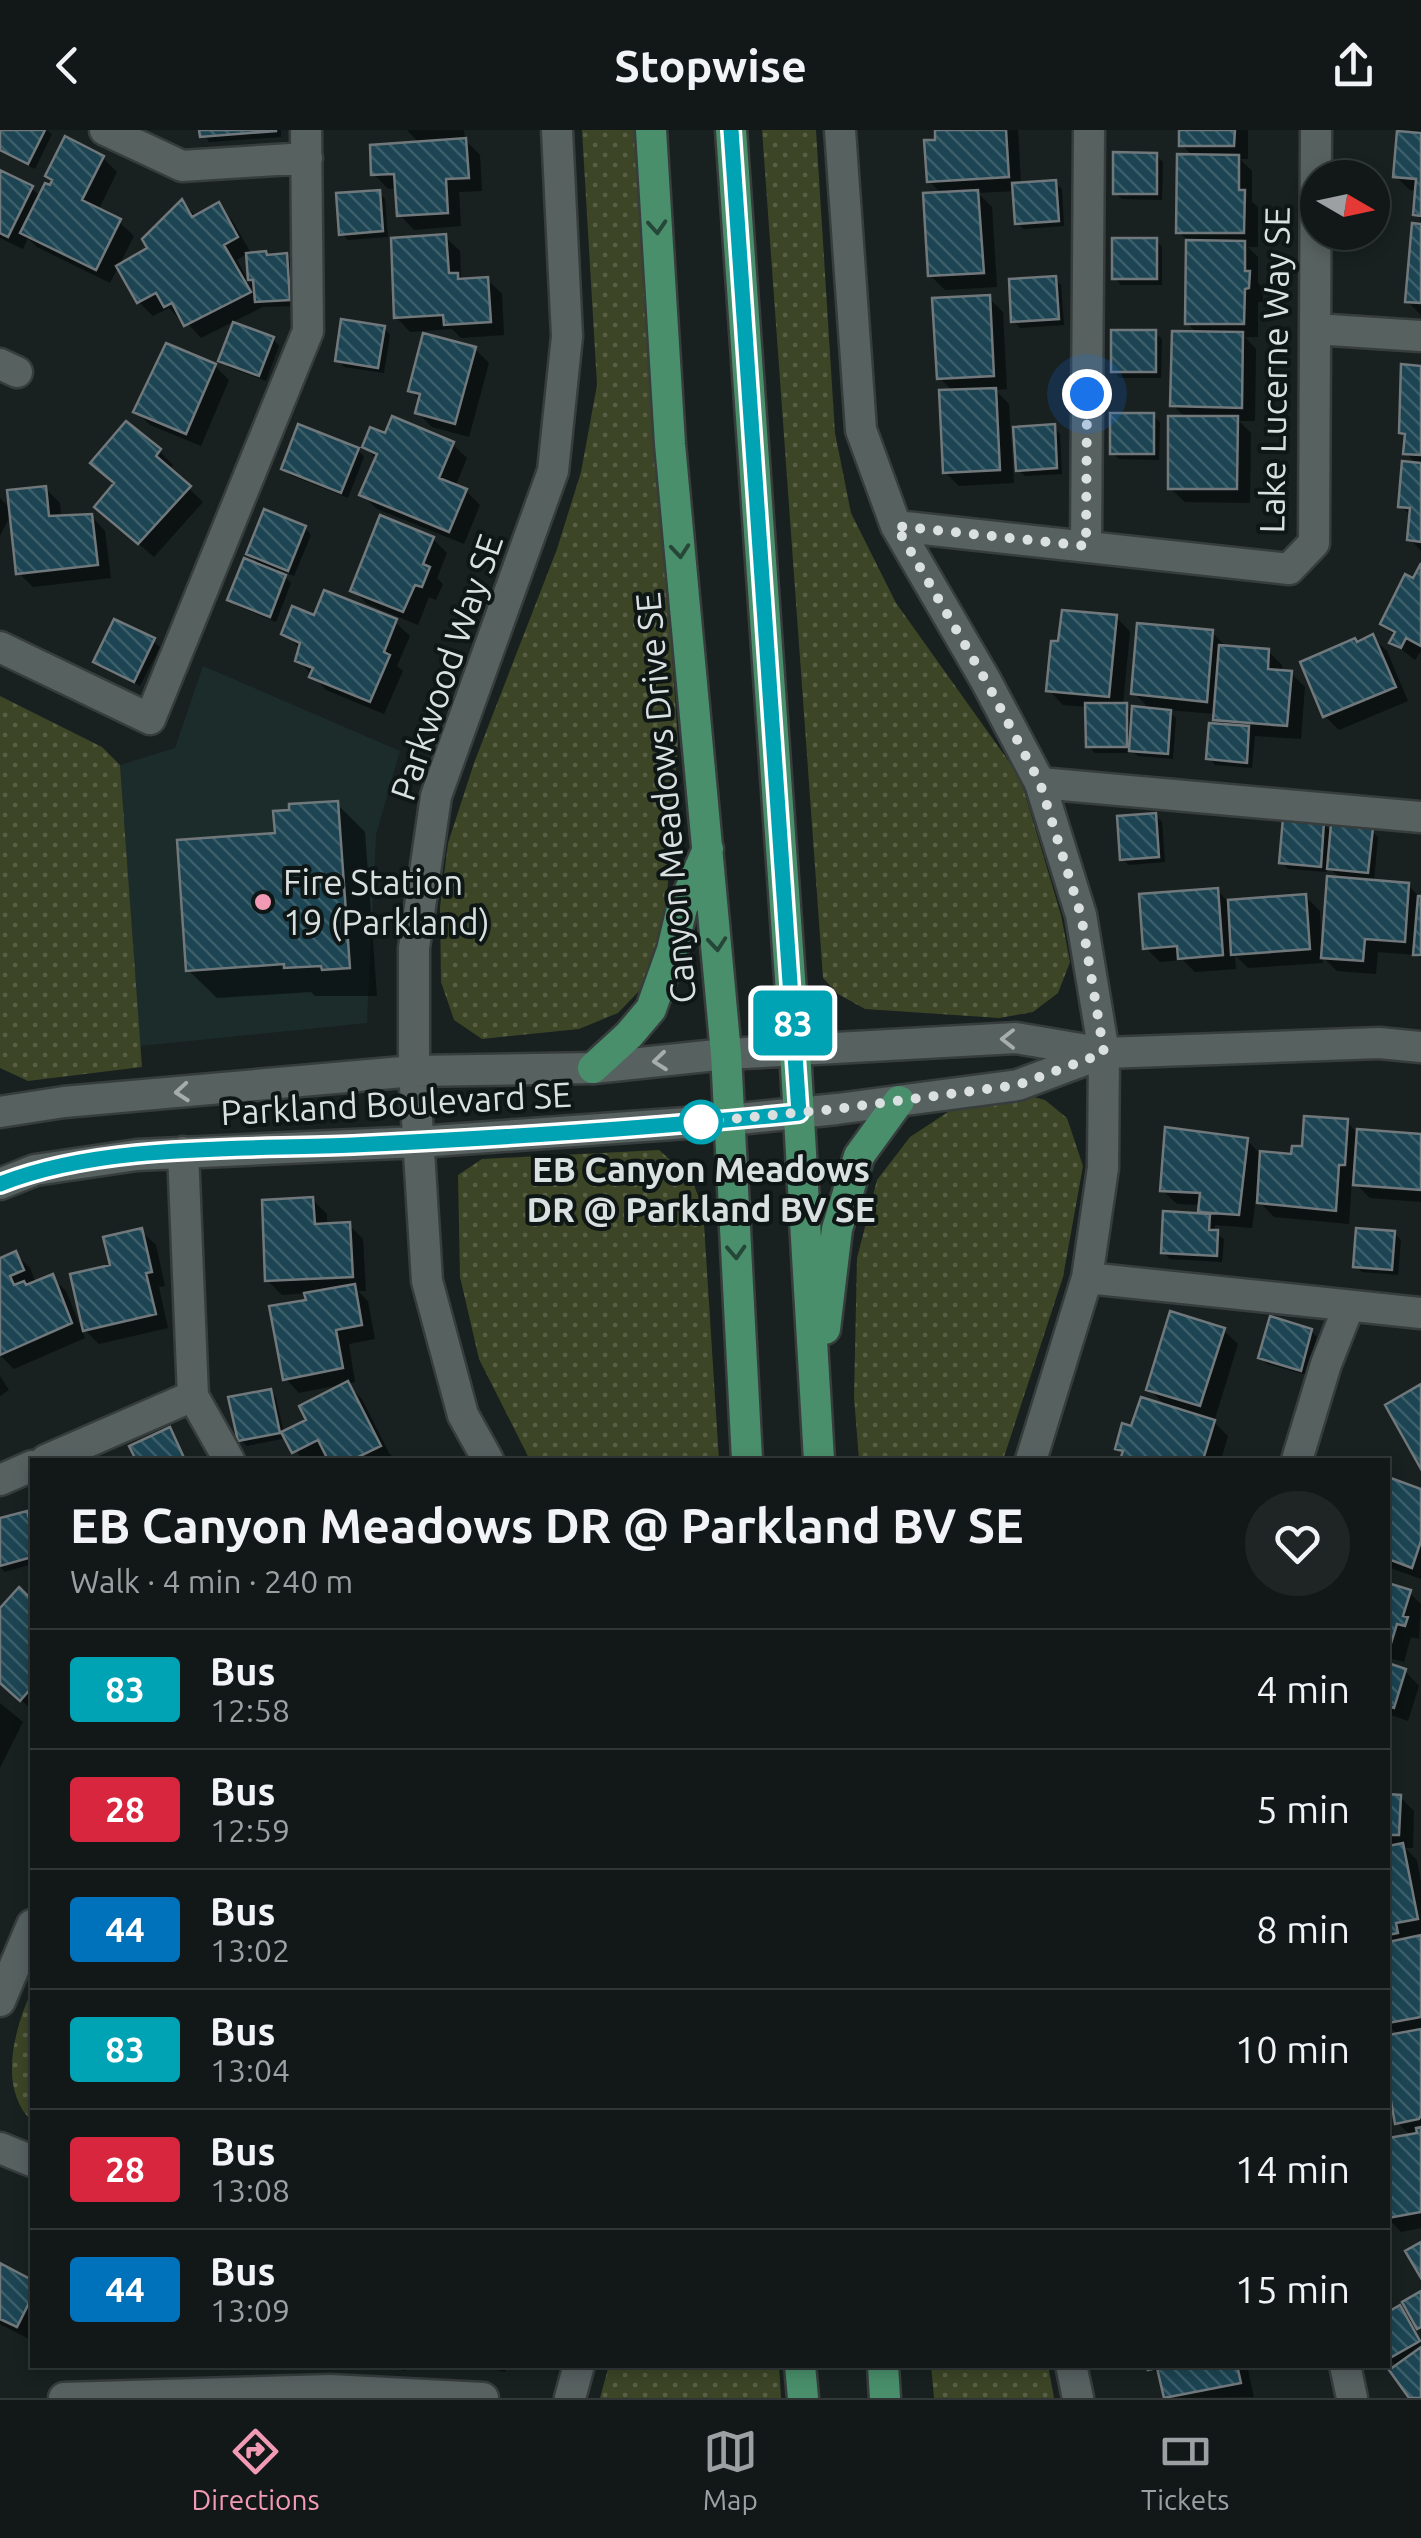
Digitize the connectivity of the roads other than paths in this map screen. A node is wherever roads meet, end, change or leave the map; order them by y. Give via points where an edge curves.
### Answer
1 (105, 130) edge
2 (557, 130) edge
3 (651, 130) edge
4 (731, 130) edge
5 (840, 130) edge
6 (1088, 130) edge
7 (1316, 130) edge
8 (307, 144) edge
9 (1314, 329) junction
10 (1421, 336) edge
11 (896, 526) junction
12 (1086, 546) junction
13 (0, 647) edge
14 (1040, 783) junction
15 (1421, 816) edge
16 (709, 846) junction
17 (1421, 1047) edge
18 (795, 1050) junction
19 (1104, 1053) junction
20 (726, 1054) junction
21 (593, 1068) junction
22 (414, 1071) junction
23 (899, 1101) junction
24 (0, 1112) edge
25 (799, 1113) junction
26 (729, 1120) junction
27 (418, 1142) junction
28 (183, 1152) junction
29 (0, 1184) edge
30 (1087, 1278) junction
31 (1348, 1308) junction
32 (1421, 1313) edge
33 (193, 1396) junction
34 (815, 1406) junction
35 (51, 1458) edge
36 (228, 1458) edge
37 (487, 1458) edge
38 (747, 1458) edge
39 (819, 1458) edge
40 (1032, 1458) edge
41 (1298, 1458) edge
42 (30, 1467) edge
43 (0, 1480) edge
44 (30, 1930) edge
45 (0, 2001) edge
46 (0, 2148) edge
47 (30, 2160) edge
48 (579, 2368) edge
49 (800, 2368) edge
50 (882, 2368) edge
51 (1073, 2368) edge
52 (1346, 2368) edge
53 (331, 2384) edge
54 (64, 2398) edge
55 (482, 2398) edge
56 (570, 2398) edge
57 (803, 2398) edge
58 (885, 2398) edge
59 (1078, 2398) edge
60 (1352, 2398) edge

1 - 8 street via 182,166
2 - 22 street, Parkwood Way SE via 568,336 553,470 436,796 414,948
3 -> 16 main road, Canyon Meadows Drive SE via 670,444
4 - 18 main road
5 - 11 street via 860,430
6 - 12 street
7 - 9 street, Lake Lucerne Way SE
8 - 13 street via 308,331 150,719
9 - 10 street
9 - 12 street, Lake Lucerne Way SE via 1314,543 1290,569
11 - 12 street, Lake Lucerne Way SE
11 - 14 street
14 - 15 street
14 - 19 street via 1081,915
16 -> 20 main road, Canyon Meadows Drive SE
16 - 21 main road via 650,1008
17 - 19 street
19 -> 18 street, Parkland Boulevard SE via 1016,1038
18 - 20 street, Parkland Boulevard SE
18 - 25 main road
19 - 23 street, Parkland Boulevard SE via 1018,1085
19 - 30 street via 1103,1168
20 -> 21 street, Parkland Boulevard SE
20 - 26 main road, Canyon Meadows Drive SE
21 - 22 street, Parkland Boulevard SE
22 -> 24 street, Parkland Boulevard SE
22 - 27 street, Parkwood Way SE
23 - 25 street, Parkland Boulevard SE
23 - 34 main road via 858,1156 837,1229
25 - 26 street, Parkland Boulevard SE
25 - 34 main road
26 - 27 street, Parkland Boulevard SE
26 -> 38 main road, Canyon Meadows Drive SE
27 - 28 street, Parkland Boulevard SE
27 - 37 street, Parkwood Way SE via 427,1281 464,1415
28 - 29 street, Parkland Boulevard SE via 36,1170
28 - 33 street
30 - 31 street
30 - 40 street
31 - 32 street
31 - 41 street
33 - 35 street
33 - 36 street
34 - 39 main road
42 - 43 street
44 - 45 street
46 - 47 street
48 - 56 street
49 - 57 main road
50 - 58 main road
51 - 59 street
52 - 60 street
53 - 54 street
53 - 55 street

